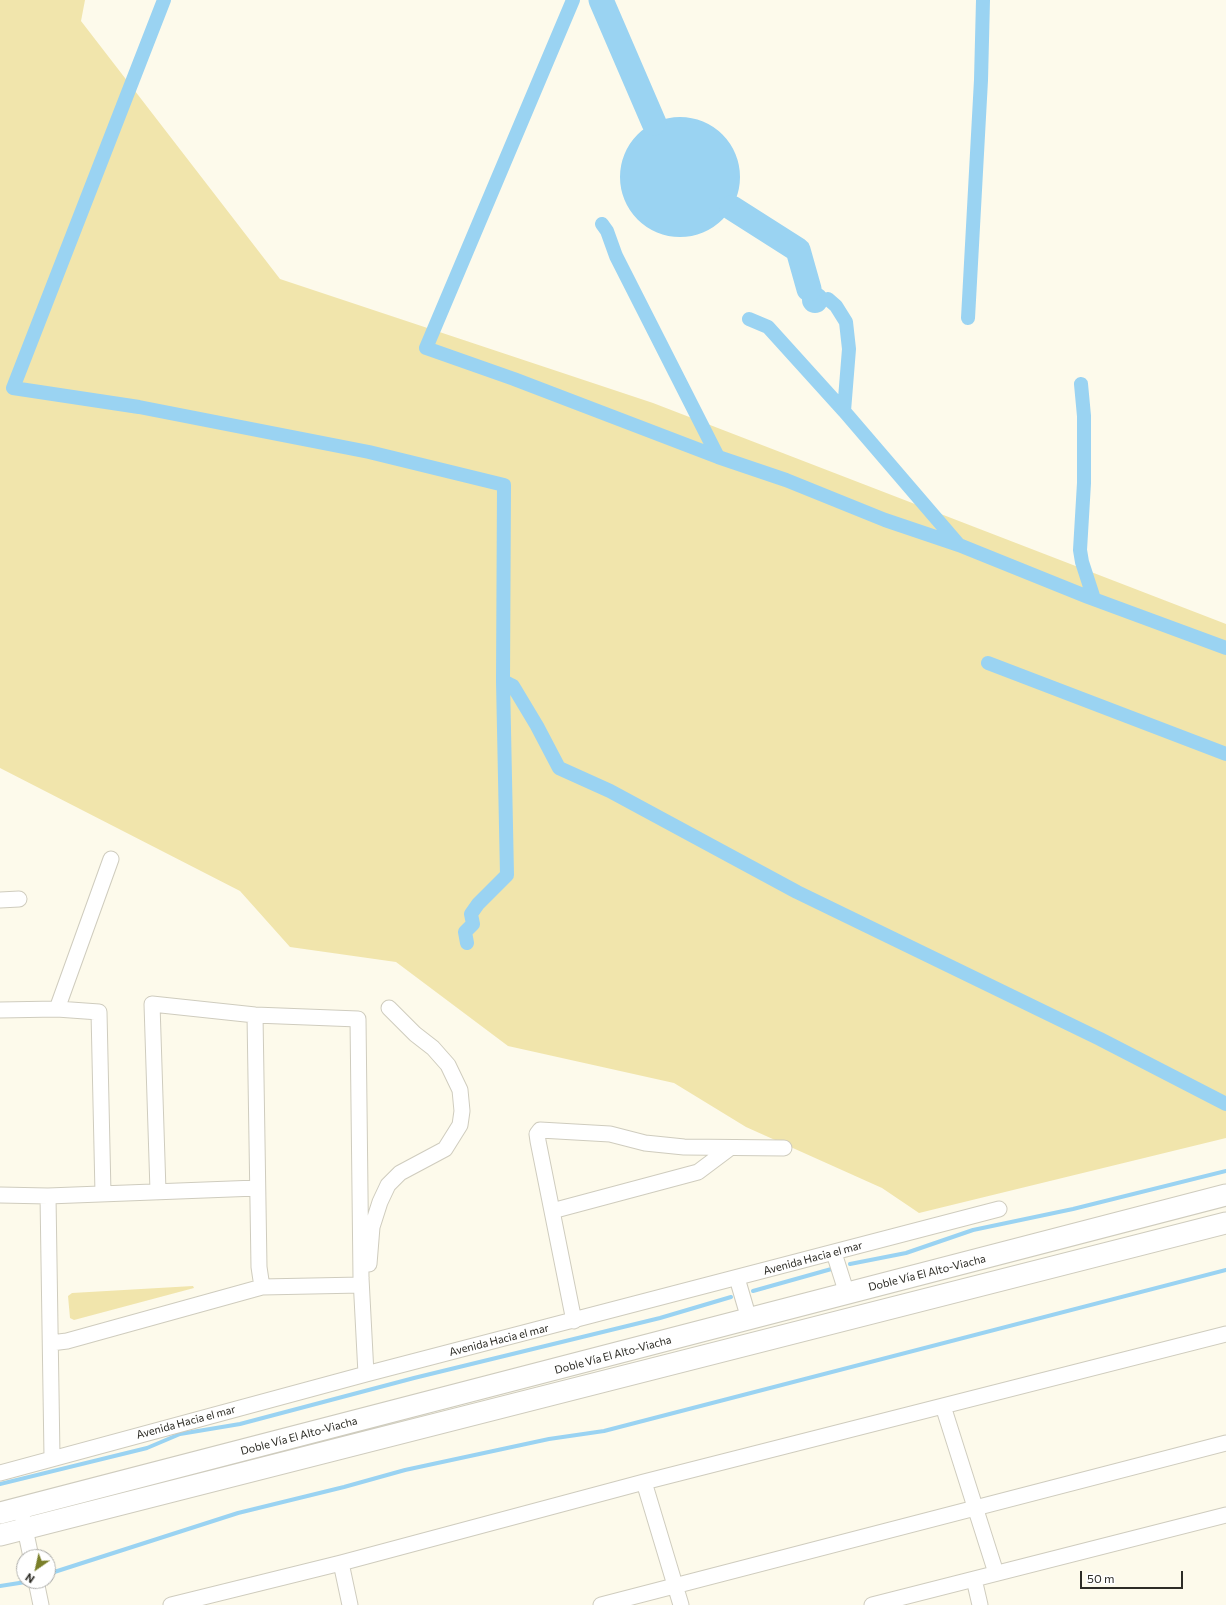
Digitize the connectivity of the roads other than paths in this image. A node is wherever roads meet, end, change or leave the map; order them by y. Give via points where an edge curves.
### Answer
1 (111, 859) dead end
2 (19, 899) dead end
3 (0, 900) edge
4 (56, 1008) junction
5 (389, 1008) dead end
6 (0, 1010) edge
7 (254, 1015) junction
8 (730, 1148) junction
9 (784, 1148) dead end
10 (258, 1188) junction
11 (158, 1191) junction
12 (103, 1194) junction
13 (0, 1195) edge
14 (1226, 1195) edge
15 (48, 1196) junction
16 (999, 1209) dead end
17 (552, 1211) junction
18 (1226, 1223) edge
19 (834, 1253) junction
20 (737, 1278) junction
21 (361, 1282) junction
22 (262, 1287) junction
23 (848, 1294) junction
24 (749, 1319) junction
25 (574, 1321) junction
26 (1226, 1334) edge
27 (51, 1343) junction
28 (366, 1374) junction
29 (943, 1406) junction
30 (1226, 1443) edge
31 (52, 1458) junction
32 (0, 1473) edge
33 (644, 1482) junction
34 (21, 1508) junction
35 (975, 1508) junction
36 (0, 1513) edge
37 (1226, 1515) edge
38 (25, 1529) junction
39 (0, 1535) edge
40 (29, 1549) edge
41 (341, 1563) junction
42 (996, 1574) junction
43 (974, 1579) junction
44 (675, 1586) junction
45 (38, 1589) edge
46 (41, 1605) edge
47 (171, 1605) edge
48 (350, 1605) edge
49 (600, 1605) edge
50 (681, 1605) edge
51 (872, 1605) edge
52 (980, 1605) edge

1 - 4 street
2 - 3 street
4 - 6 street
4 - 12 street via 99,1012
5 - 21 street via 448,1065 460,1090 462,1111 460,1125 445,1149 400,1173 388,1185 372,1227 368,1273
7 - 10 street
7 - 11 street via 152,1004
7 - 21 street via 358,1019
8 - 9 street
8 - 17 street via 698,1172
8 - 17 street via 684,1148 645,1143 610,1134 540,1130 537,1134 538,1141
10 - 11 street
10 - 22 street via 259,1267
11 - 12 street
12 - 15 street
13 - 15 street
14 - 23 highway, Doble Vía El Alto-Viacha
15 - 27 street
16 - 19 street, Avenida Hacia el mar
17 - 25 street
18 - 38 highway, Doble Vía El Alto-Viacha
19 - 20 street, Avenida Hacia el mar
19 - 23 street
20 - 24 street
20 - 25 street, Avenida Hacia el mar
21 - 22 street
21 - 28 street
22 - 27 street
23 - 24 highway, Doble Vía El Alto-Viacha
24 - 34 highway, Doble Vía El Alto-Viacha
25 - 28 street, Avenida Hacia el mar
26 - 29 street
27 - 31 street
28 - 31 street, Avenida Hacia el mar
29 - 33 street
29 - 35 street
30 - 35 street
31 - 32 street, Avenida Hacia el mar
33 - 41 street
33 - 44 street
34 - 36 highway, Doble Vía El Alto-Viacha
34 - 38 street
35 - 42 street
35 - 44 street
37 - 42 street
38 - 39 highway, Doble Vía El Alto-Viacha
38 - 40 street
41 - 47 street
41 - 48 street
42 - 43 street
43 - 51 street
43 - 52 street
44 - 49 street
44 - 50 street
45 - 46 street

